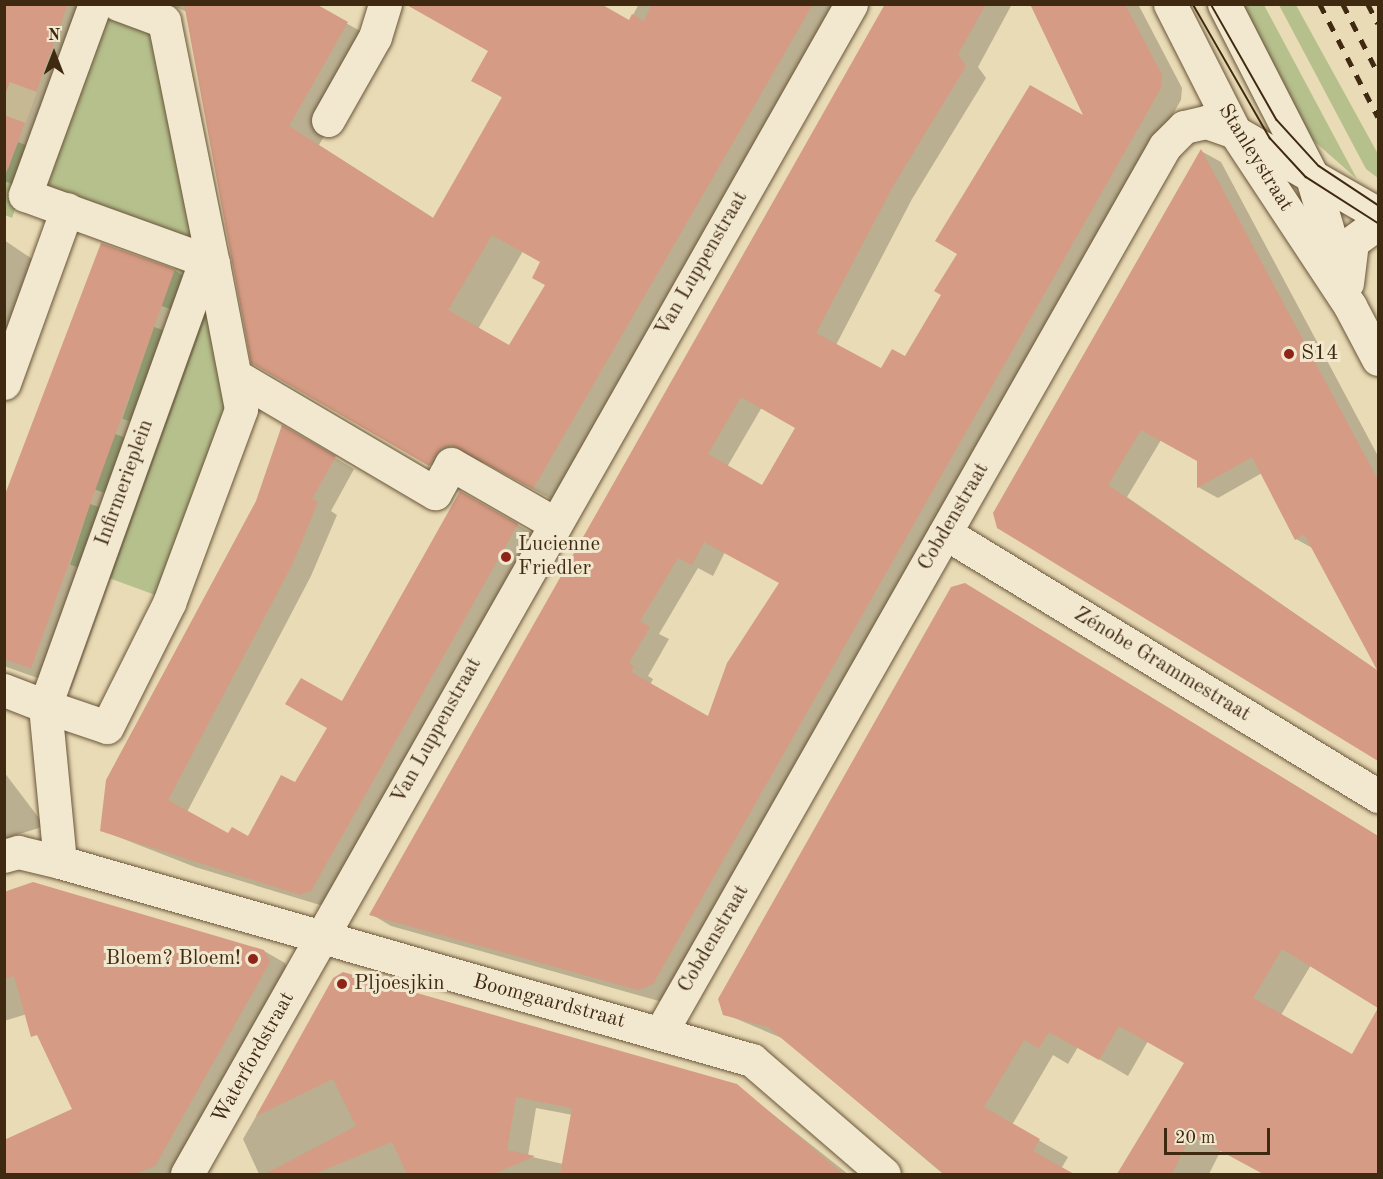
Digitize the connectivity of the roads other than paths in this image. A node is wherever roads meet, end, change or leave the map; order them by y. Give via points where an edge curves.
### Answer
1 (95, 4) edge
2 (118, 4) edge
3 (385, 4) edge
4 (851, 4) edge
5 (1170, 4) edge
6 (1224, 4) edge
7 (328, 120) dead end
8 (1234, 132) junction
9 (1311, 174) junction
10 (67, 210) junction
11 (1378, 214) edge
12 (1378, 223) edge
13 (209, 261) junction
14 (1350, 306) junction
15 (1378, 358) edge
16 (236, 376) junction
17 (4, 383) edge
18 (554, 523) junction
19 (945, 533) junction
20 (4, 690) edge
21 (45, 706) junction
22 (1378, 796) edge
23 (4, 856) edge
24 (60, 862) junction
25 (320, 940) junction
26 (661, 1032) junction
27 (191, 1174) edge
28 (884, 1174) edge

1 - 10 street via 42,111 25,195
2 - 13 street via 164,21
3 - 7 street via 375,37
4 - 18 street, Van Luppenstraat
5 - 8 street, Stanleystraat
6 - 9 street, Stanleystraat
8 - 9 street, Cobdenstraat
8 - 14 street, Stanleystraat
8 - 19 street, Cobdenstraat via 1206,122 1184,127 1165,147
9 - 11 street, Cobdenstraat
9 - 14 street, Stanleystraat
10 - 13 street
10 - 17 street
12 - 14 street via 1363,231 1347,257
13 - 16 street
13 - 21 street, Infirmerieplein
14 - 15 street, Stanleystraat
16 - 18 street via 435,493 451,464
16 - 21 street via 241,409 169,603 107,727
18 - 25 street, Van Luppenstraat
19 - 22 street, Zénobe Grammestraat
19 - 26 street, Cobdenstraat
20 - 21 street
21 - 24 street, Infirmerieplein
23 - 24 street, Boomgaardstraat via 18,852
24 - 25 street, Boomgaardstraat
25 - 26 street, Boomgaardstraat
25 - 27 street, Waterfordstraat
26 - 28 street, Boomgaardstraat via 752,1060

